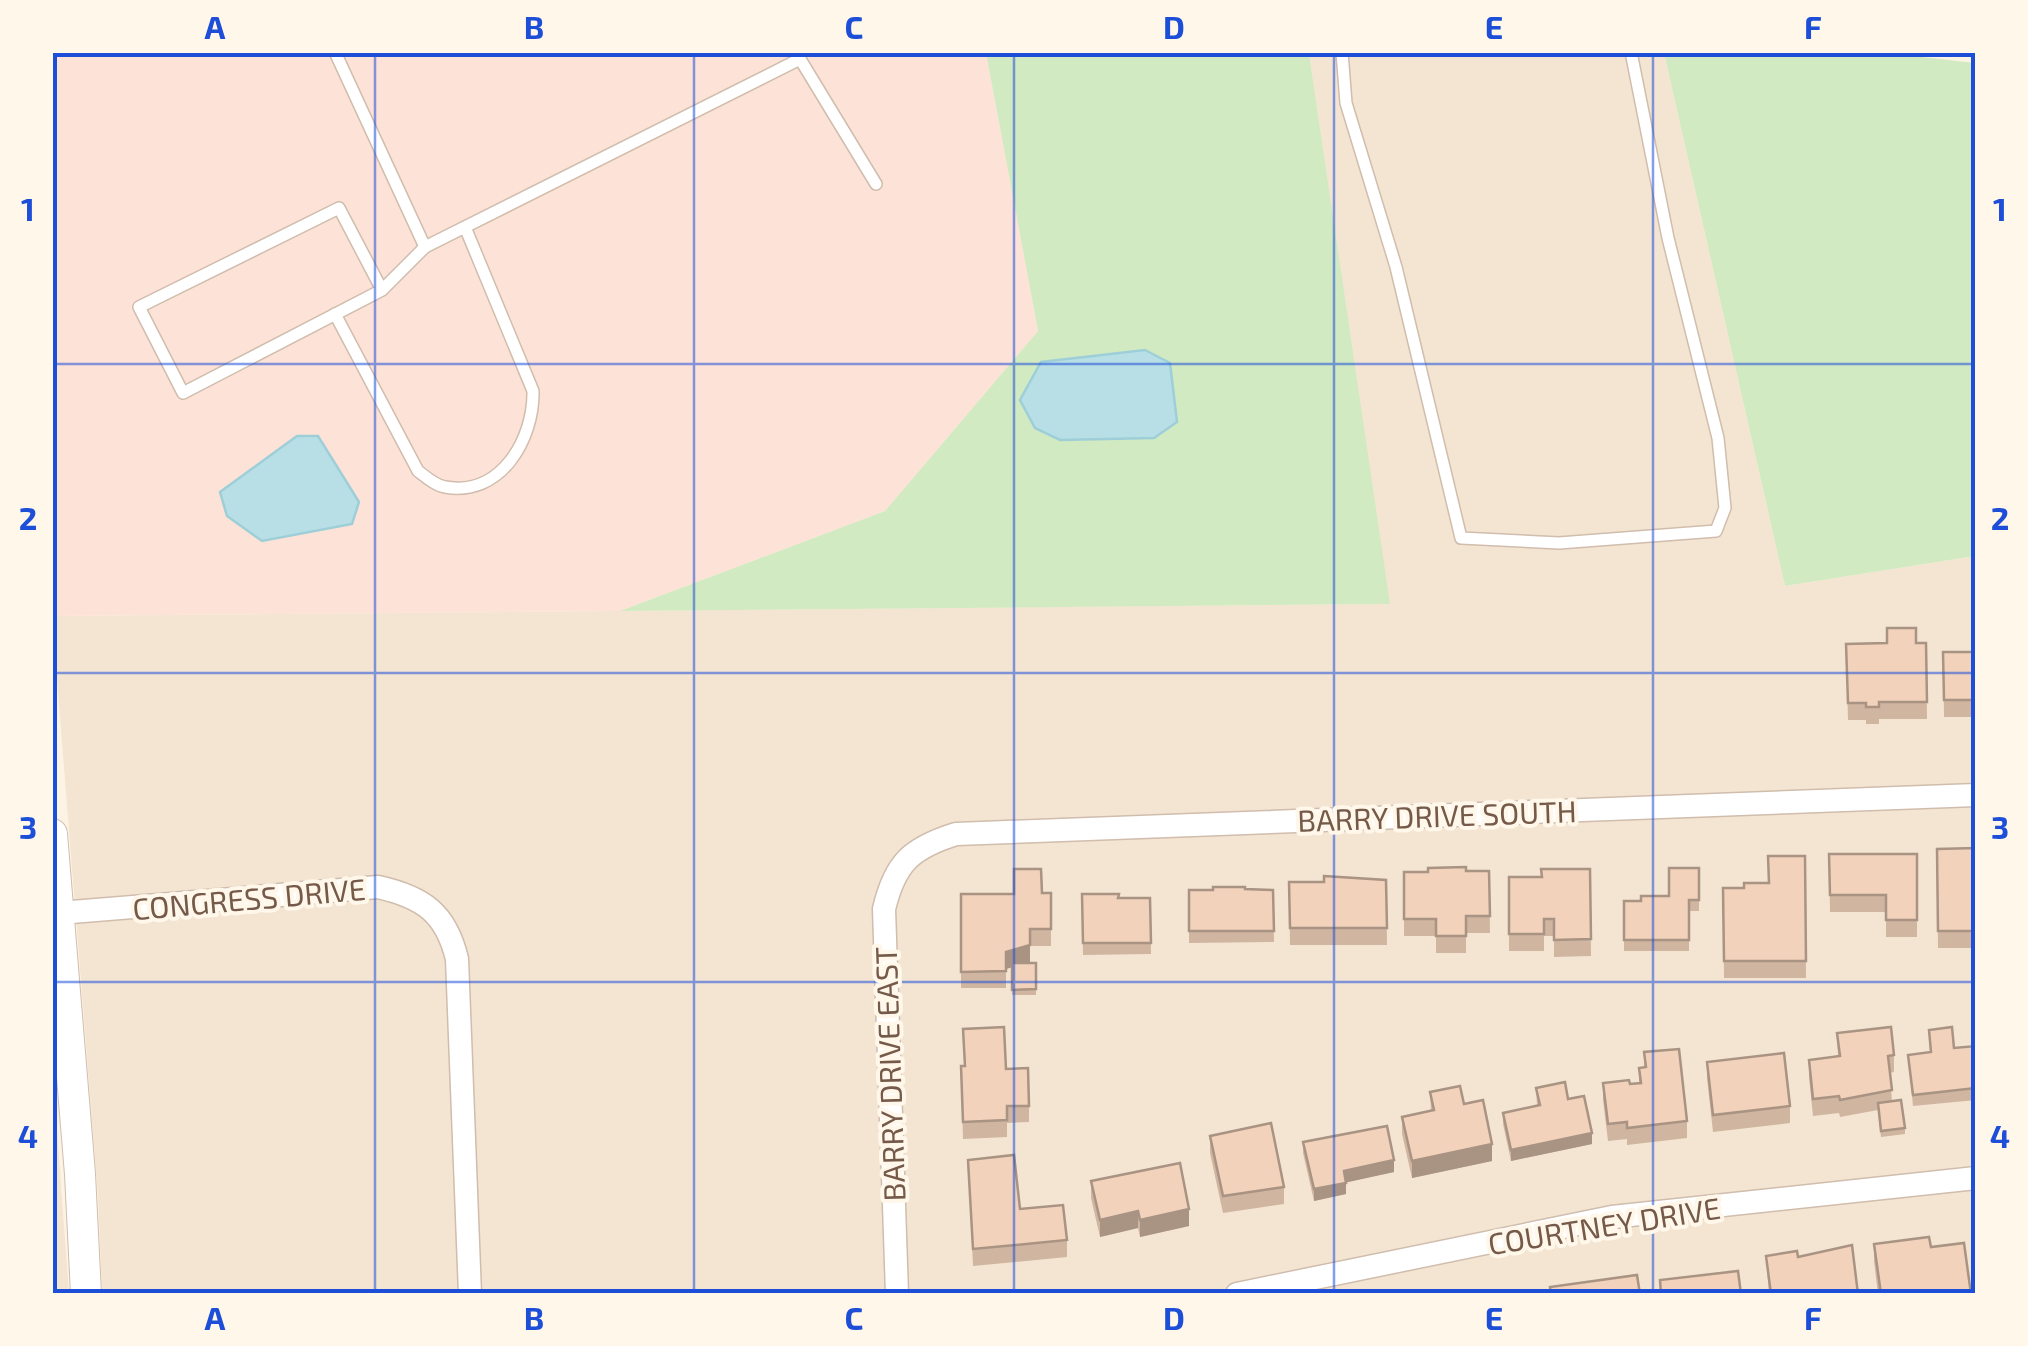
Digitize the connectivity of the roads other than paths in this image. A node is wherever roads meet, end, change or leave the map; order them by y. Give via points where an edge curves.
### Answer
1 (335, 52) edge
2 (1342, 52) edge
3 (1631, 52) edge
4 (800, 56) edge
5 (876, 184) dead end
6 (465, 228) junction
7 (425, 247) junction
8 (382, 290) junction
9 (335, 314) junction
10 (1976, 795) edge
11 (52, 834) edge
12 (905, 859) joint
13 (59, 914) junction
14 (1976, 1178) edge
15 (86, 1294) edge
16 (470, 1294) edge
17 (896, 1294) edge
18 (1236, 1294) edge

1 - 7 lane
2 - 3 lane via 1346,103 1396,267 1461,538 1559,542 1716,531 1725,508 1718,438
4 - 5 lane
4 - 6 lane
6 - 7 lane
6 - 9 lane via 534,391 528,435 516,456 475,488 442,487 418,471
7 - 8 lane
8 - 9 lane
8 - 9 lane via 340,208 139,307 183,393
10 - 12 street, BARRY DRIVE SOUTH via 956,834 928,842
11 - 13 street
12 - 17 street, BARRY DRIVE EAST via 884,909
13 - 15 street
13 - 16 street, CONGRESS DRIVE via 378,887 407,894 433,911 451,933 457,959
14 - 18 street, COURTNEY DRIVE via 1612,1217

